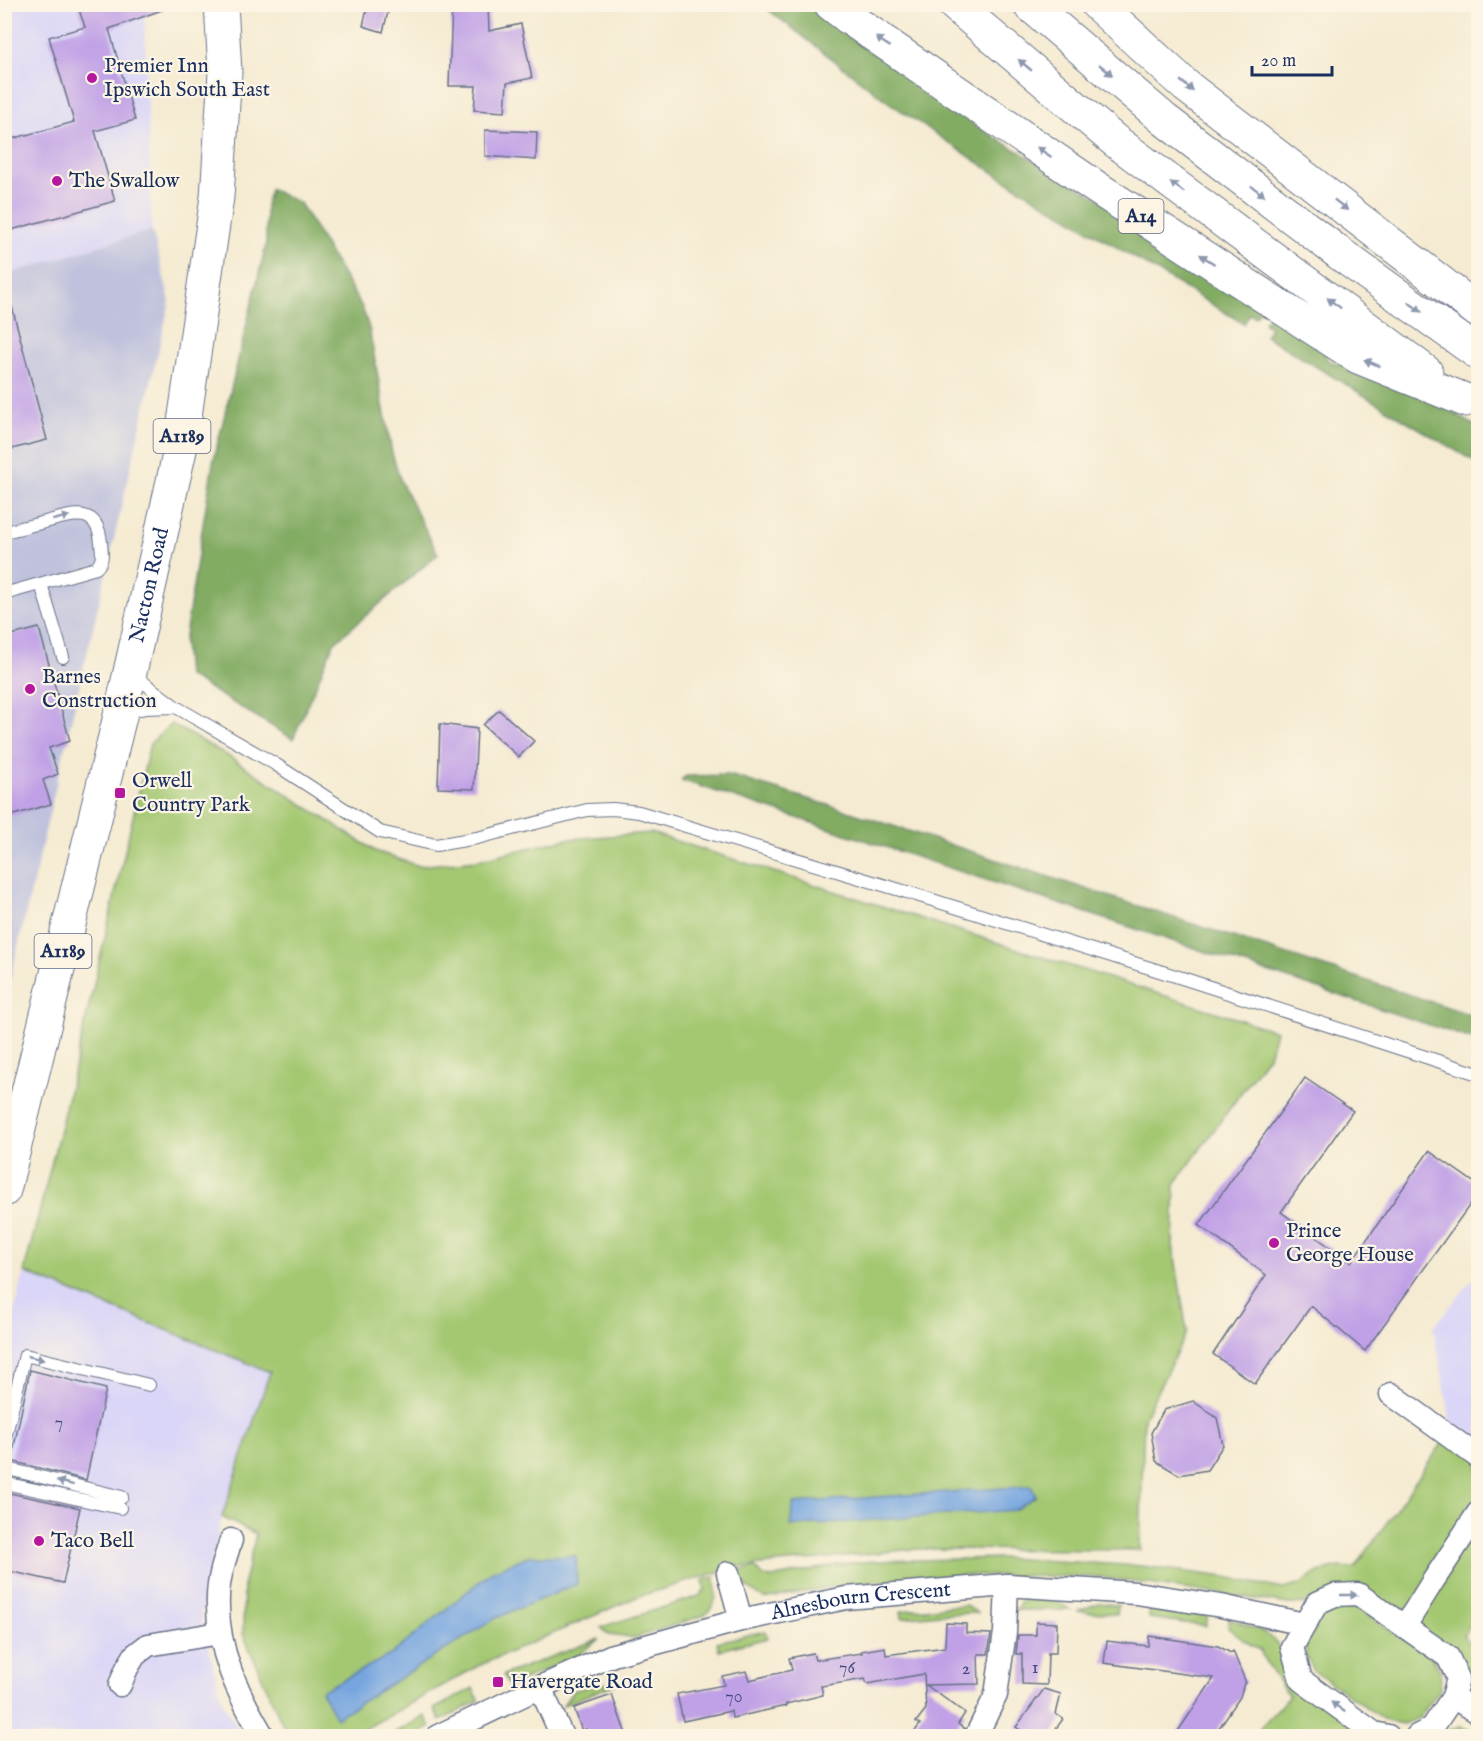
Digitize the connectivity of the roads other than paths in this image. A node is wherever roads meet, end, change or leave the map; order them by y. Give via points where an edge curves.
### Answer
1 (221, 4) edge
2 (831, 4) edge
3 (954, 4) edge
4 (1029, 4) edge
5 (1096, 4) edge
6 (1479, 311) edge
7 (1479, 353) edge
8 (1472, 405) edge
9 (4, 532) edge
10 (41, 584) junction
11 (4, 594) edge
12 (63, 657) dead end
13 (130, 672) junction
14 (176, 707) junction
15 (121, 712) junction
16 (1479, 1074) edge
17 (4, 1190) edge
18 (149, 1385) dead end
19 (1391, 1394) dead end
20 (4, 1442) edge
21 (1479, 1457) edge
22 (4, 1468) edge
23 (4, 1483) edge
24 (1479, 1513) edge
25 (231, 1540) dead end
26 (728, 1573) dead end
27 (1007, 1585) junction
28 (741, 1620) junction
29 (1304, 1624) junction
30 (1405, 1626) junction
31 (220, 1633) junction
32 (120, 1685) dead end
33 (540, 1687) junction
34 (1453, 1697) junction
35 (1479, 1713) edge
36 (1378, 1735) edge
37 (263, 1737) edge
38 (438, 1737) edge
39 (562, 1737) edge
40 (976, 1737) edge
41 (1417, 1737) edge

1 - 13 main road, Nacton Road / A1189 via 225,72 217,197 180,450
8 -> 2 main road, A14 via 1358,357 1097,188
8 -> 3 main road, A14 via 1114,140
4 -> 7 main road via 1165,120 1339,253
5 -> 6 main road via 1186,86
9 -> 10 lane via 75,514 95,523 100,533 100,565
10 - 11 lane
10 - 12 lane
13 - 14 lane
13 - 15 main road, Nacton Road / A1189
14 - 15 lane
14 - 16 lane via 275,764 380,832 436,845 587,810 639,812 1020,927
15 - 17 main road, Nacton Road / A1189
20 -> 18 lane via 25,1355
19 - 21 street
23 -> 22 lane via 121,1502
24 - 30 street
25 - 31 street via 218,1598
26 - 28 street
27 - 28 street, Alnesbourn Crescent via 846,1598
27 - 29 street, Alnesbourn Crescent via 1136,1593
27 - 40 street via 996,1695
28 - 33 street, Alnesbourn Crescent via 613,1655
29 -> 30 street via 1317,1603 1335,1595 1358,1594
36 -> 29 street via 1301,1680 1292,1647
30 - 34 street via 1448,1657 1458,1678
31 - 32 street via 148,1645 135,1655
31 - 37 street via 230,1673
33 - 38 street, Alnesbourn Crescent
33 - 39 street
34 - 35 street
34 - 41 street via 1432,1728

